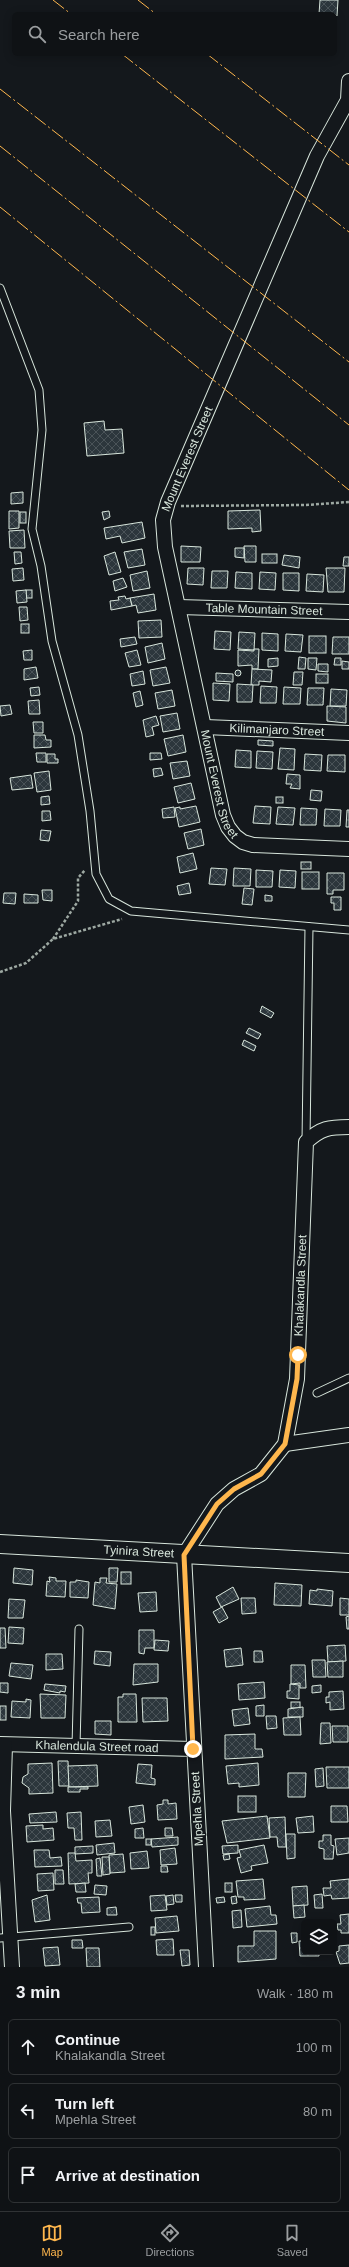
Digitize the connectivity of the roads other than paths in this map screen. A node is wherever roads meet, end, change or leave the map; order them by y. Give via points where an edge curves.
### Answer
1 (349, 81) edge
2 (348, 100) edge
3 (0, 288) edge
4 (179, 606) junction
5 (349, 612) edge
6 (205, 727) junction
7 (349, 733) edge
8 (349, 849) edge
9 (310, 927) junction
10 (349, 930) edge
11 (349, 1127) edge
12 (306, 1142) junction
13 (349, 1378) edge
14 (317, 1393) dead end
15 (349, 1435) edge
16 (285, 1444) junction
17 (0, 1544) edge
18 (184, 1555) junction
19 (349, 1563) edge
20 (78, 1629) dead end
21 (3, 1744) edge
22 (76, 1746) junction
23 (193, 1749) junction
24 (129, 1927) dead end
25 (5, 1937) edge
26 (12, 1967) edge
27 (206, 1967) edge

1 - 2 street, Mount Everest Street
2 - 4 street, Mount Everest Street via 317,156 167,506 163,520 164,547
3 - 9 lane via 39,390 42,430 32,529 41,566 52,641 78,735 96,858 96,874 109,899 131,911
4 - 5 street, Table Mountain Street
4 - 6 street, Mount Everest Street
6 - 7 street, Kilimanjaro Street
6 - 8 street, Mount Everest Street via 219,801 228,827 235,836 243,842 265,847
9 - 10 lane
9 - 12 lane
11 - 12 street via 329,1127 317,1132
12 - 16 street, Khalakandla Street via 297,1379
13 - 14 lane
15 - 16 street
16 - 18 street, Khalakandla Street via 261,1474 234,1489 217,1504
17 - 18 street, Tyinira Street
18 - 19 street, Tyinira Street
18 - 23 street, Mpehla Street
20 - 22 lane
21 - 22 street, Khalendula Street road
21 - 25 street
22 - 23 street, Khalendula Street road
23 - 27 street, Mpehla Street
24 - 25 lane
25 - 26 street

